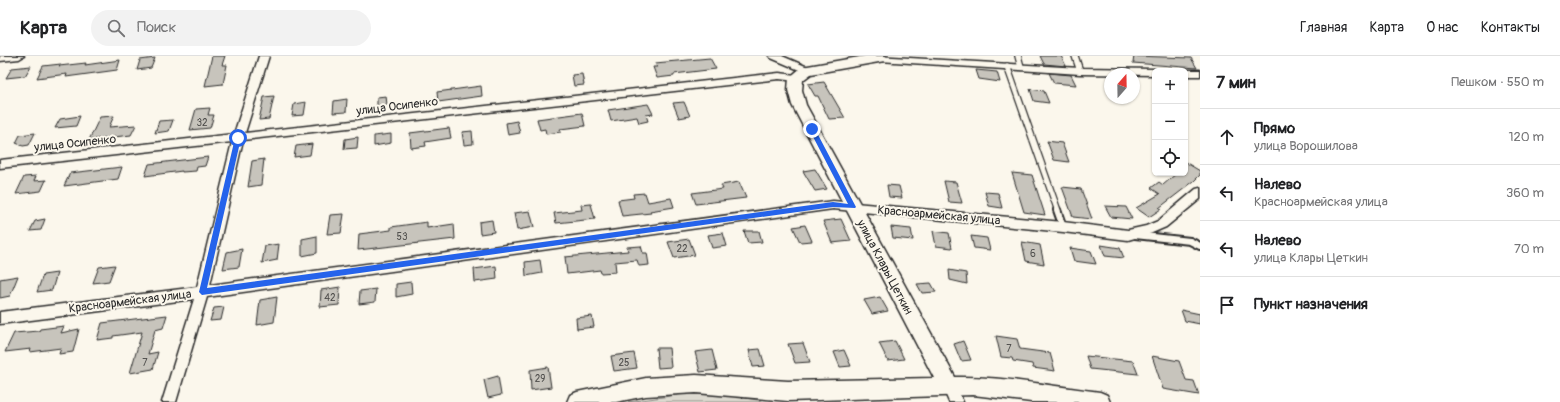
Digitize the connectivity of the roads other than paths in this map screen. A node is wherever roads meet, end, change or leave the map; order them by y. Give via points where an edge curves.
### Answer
1 (18, 56) edge
2 (264, 56) edge
3 (774, 56) edge
4 (1018, 56) edge
5 (1075, 56) edge
6 (879, 57) edge
7 (0, 58) edge
8 (1007, 66) junction
9 (1021, 67) junction
10 (1080, 71) junction
11 (1152, 72) edge
12 (1188, 73) edge
13 (1200, 73) edge
14 (802, 74) junction
15 (238, 138) junction
16 (0, 164) edge
17 (1200, 192) edge
18 (852, 207) junction
19 (1063, 227) junction
20 (1128, 234) junction
21 (1200, 246) edge
22 (202, 292) junction
23 (0, 318) edge
24 (953, 394) edge
25 (169, 402) edge
26 (577, 402) edge
27 (1100, 402) edge

1 - 7 street
2 - 15 street
3 - 14 street
4 - 9 lane
5 - 10 lane
6 - 8 street
6 - 14 street
8 - 9 street
8 - 19 lane
9 - 10 street
10 - 11 street
12 - 13 street
14 - 15 street, улица Осипенко
14 - 18 street, улица Клары Цеткин via 795,90 799,105
15 - 16 street, улица Осипенко
15 - 22 street
17 - 20 street, Красноармейская улица via 1162,224
18 - 19 street, Красноармейская улица
18 - 22 street, Красноармейская улица via 833,205
18 - 24 street, улица Клары Цеткин
19 - 20 street, Красноармейская улица
20 - 21 lane via 1190,240
22 - 23 street, Красноармейская улица
22 - 25 street
24 - 26 street via 795,392 696,384 618,392
24 - 27 street via 1006,388

